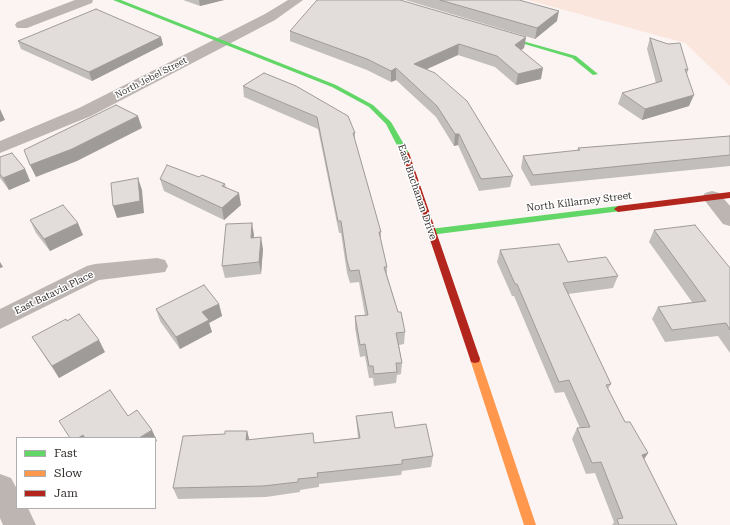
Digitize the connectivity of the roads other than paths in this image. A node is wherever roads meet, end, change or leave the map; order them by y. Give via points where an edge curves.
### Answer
1 (87, 0) edge
2 (116, 0) edge
3 (297, 0) edge
4 (22, 25) dead end
5 (486, 31) edge
6 (222, 42) junction
7 (595, 74) dead end
8 (0, 148) edge
9 (721, 196) edge
10 (730, 219) edge
11 (430, 232) junction
12 (157, 266) dead end
13 (0, 320) edge
14 (0, 488) edge
15 (20, 525) edge
16 (530, 525) edge

1 - 4 street
2 - 6 street, East Buchanan Drive
3 - 6 street, North Jebel Street
5 - 7 street via 574,57
6 - 8 street, North Jebel Street via 86,112
6 - 11 street, East Buchanan Drive via 334,86 360,99 381,114 396,132 406,154
9 - 10 street
9 - 11 street, North Killarney Street
11 - 16 street, East Buchanan Drive
12 - 13 street, East Batavia Place via 95,272
14 - 15 street

